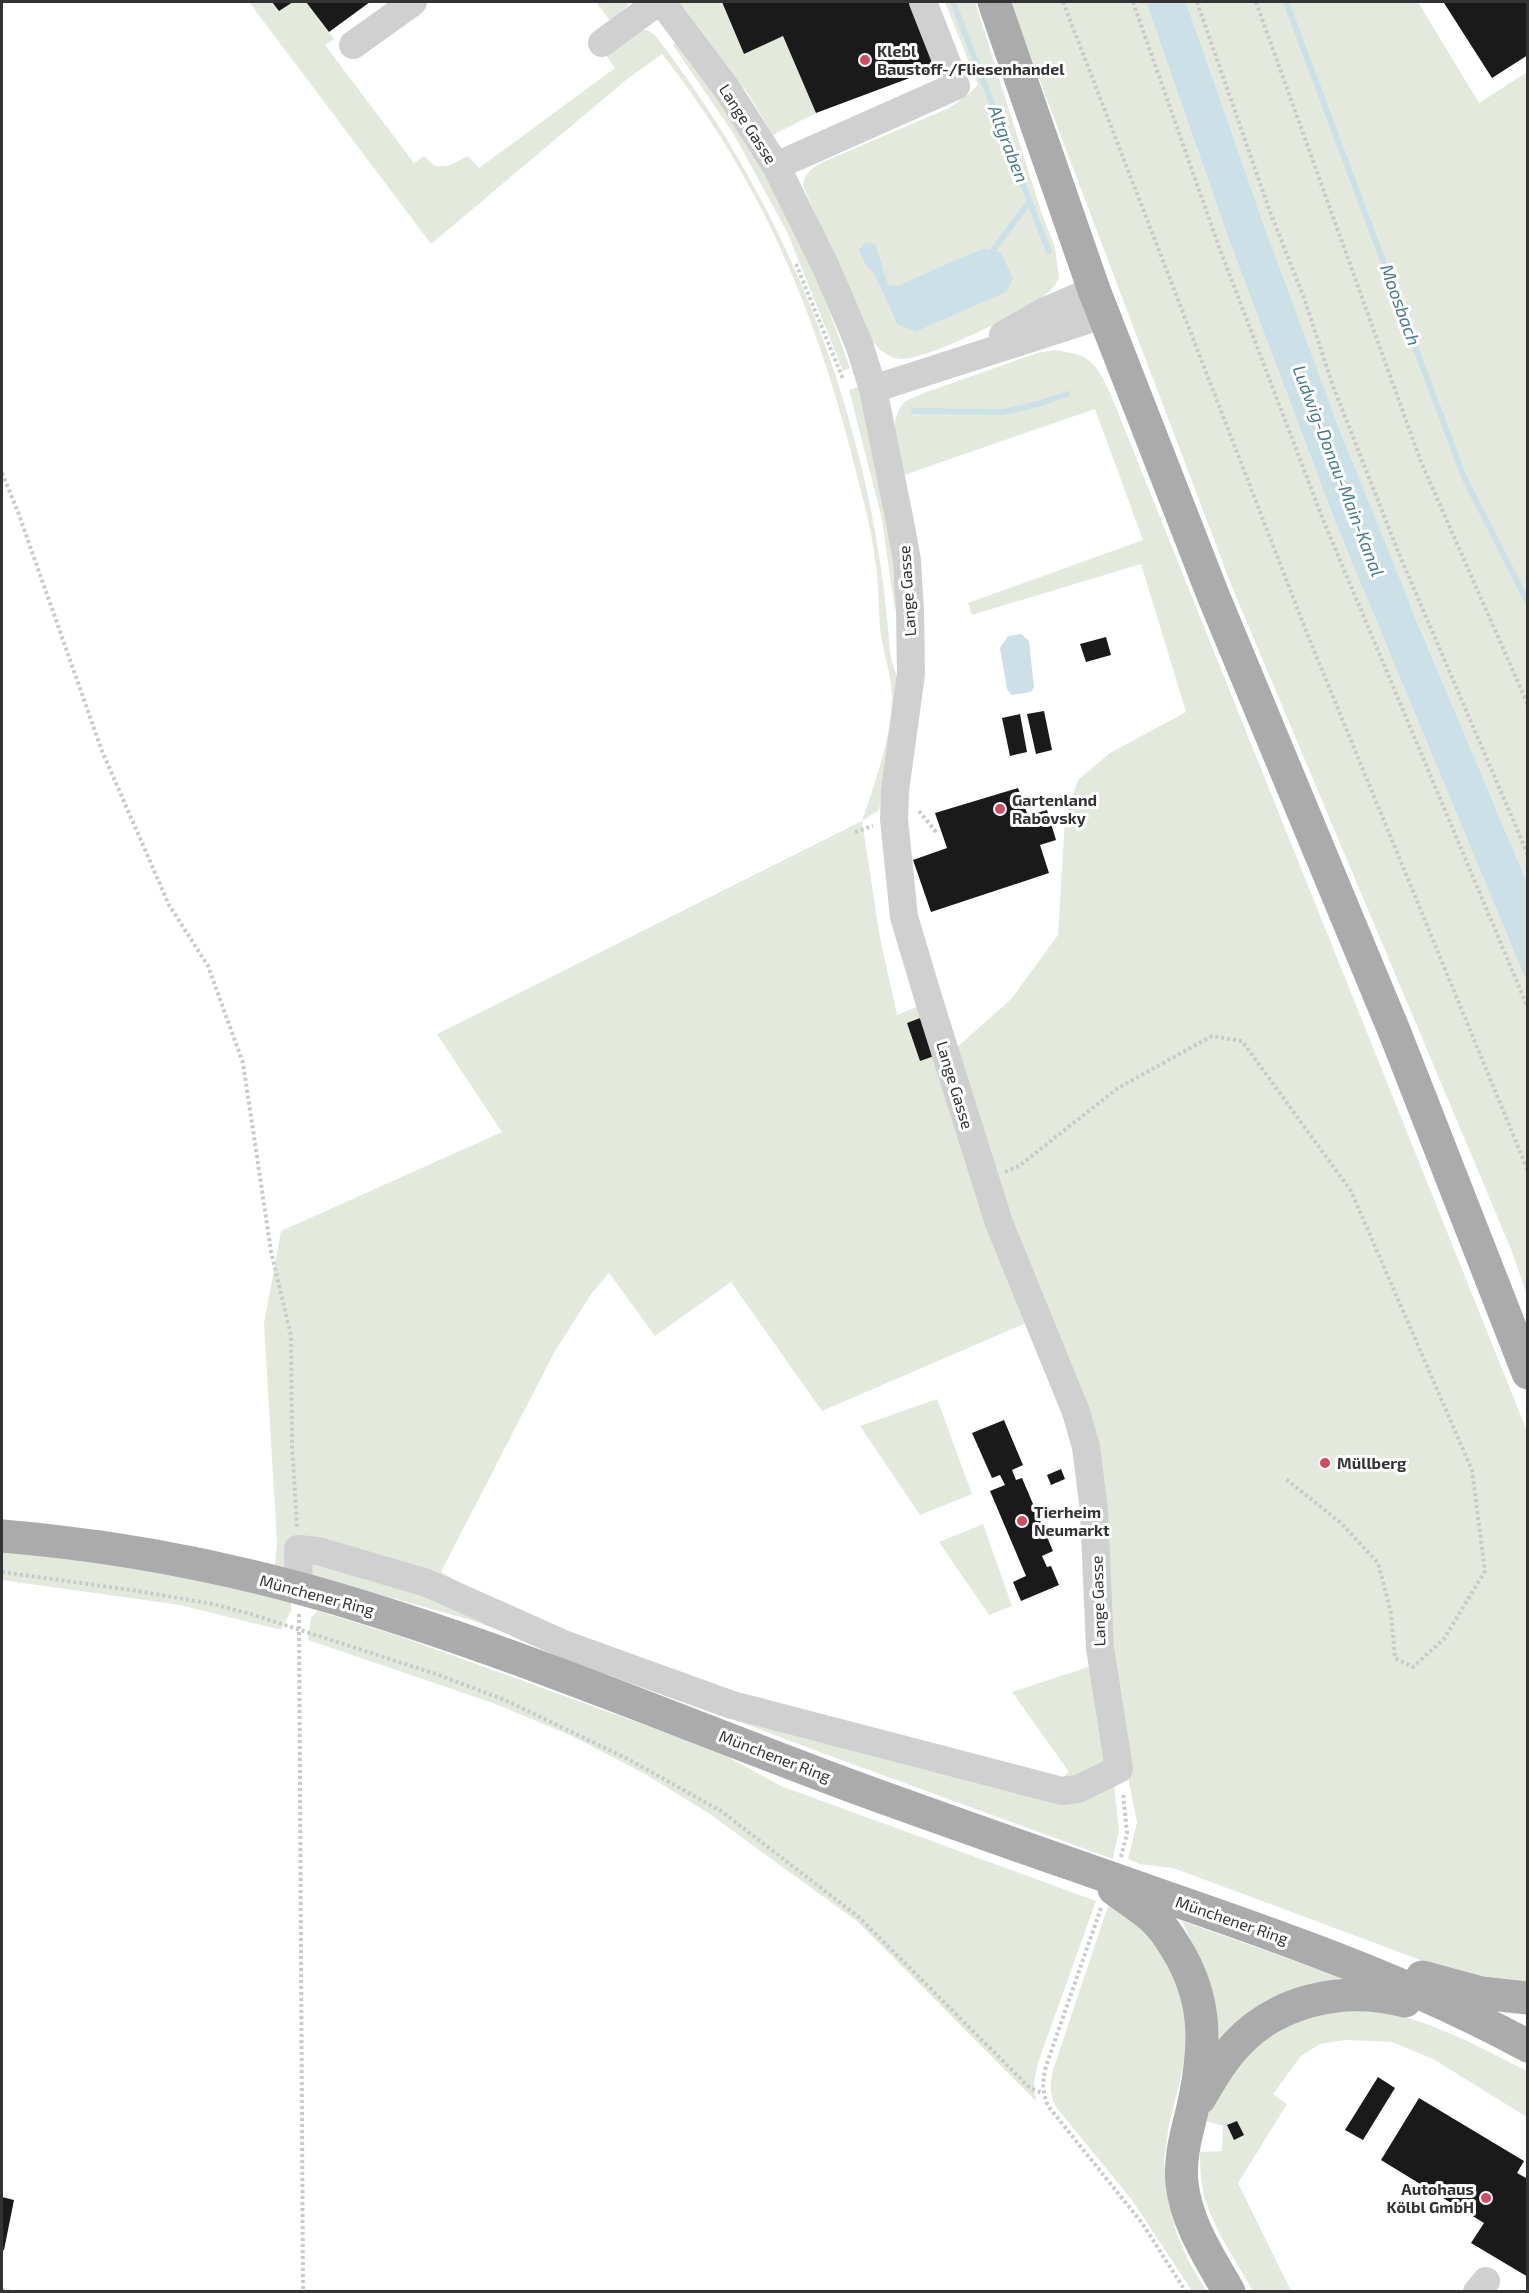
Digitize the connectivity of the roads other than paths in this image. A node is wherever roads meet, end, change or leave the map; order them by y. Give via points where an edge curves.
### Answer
1 (413, 2) edge
2 (658, 2) edge
3 (662, 2) edge
4 (923, 2) edge
5 (994, 2) edge
6 (602, 43) dead end
7 (353, 45) dead end
8 (776, 166) junction
9 (1098, 302) junction
10 (873, 389) junction
11 (1527, 1373) edge
12 (2, 1536) edge
13 (299, 1589) junction
14 (1086, 1869) junction
15 (1299, 1943) junction
16 (1527, 1998) edge
17 (1527, 2047) edge
18 (1192, 2110) junction
19 (1229, 2292) edge

1 - 7 street
2 - 6 street
3 - 8 street, Lange Gasse via 727,89
4 - 8 street via 956,86
5 - 9 main road
8 - 10 street, Lange Gasse via 825,265 859,344
9 - 10 street via 1024,322 966,360
9 - 11 main road via 1213,595 1395,1033
10 - 13 street, Lange Gasse via 907,561 910,610 911,674 894,791 900,893 911,944 986,1182 1016,1268 1076,1412 1086,1447 1094,1510 1100,1648 1119,1769 1078,1789 1062,1791 732,1705 566,1645 427,1583 318,1551 298,1549
12 - 13 main road, Münchener Ring via 174,1559
13 - 14 main road, Münchener Ring via 415,1623
14 - 15 main road, Münchener Ring
14 - 18 main road via 1154,1919 1192,1979 1203,2031
15 - 16 main road via 1481,1993
15 - 17 main road, Münchener Ring via 1470,2016
17 - 18 main road via 1388,1996 1324,1997 1280,2012 1247,2036 1231,2050
18 - 19 main road via 1183,2146 1185,2203

